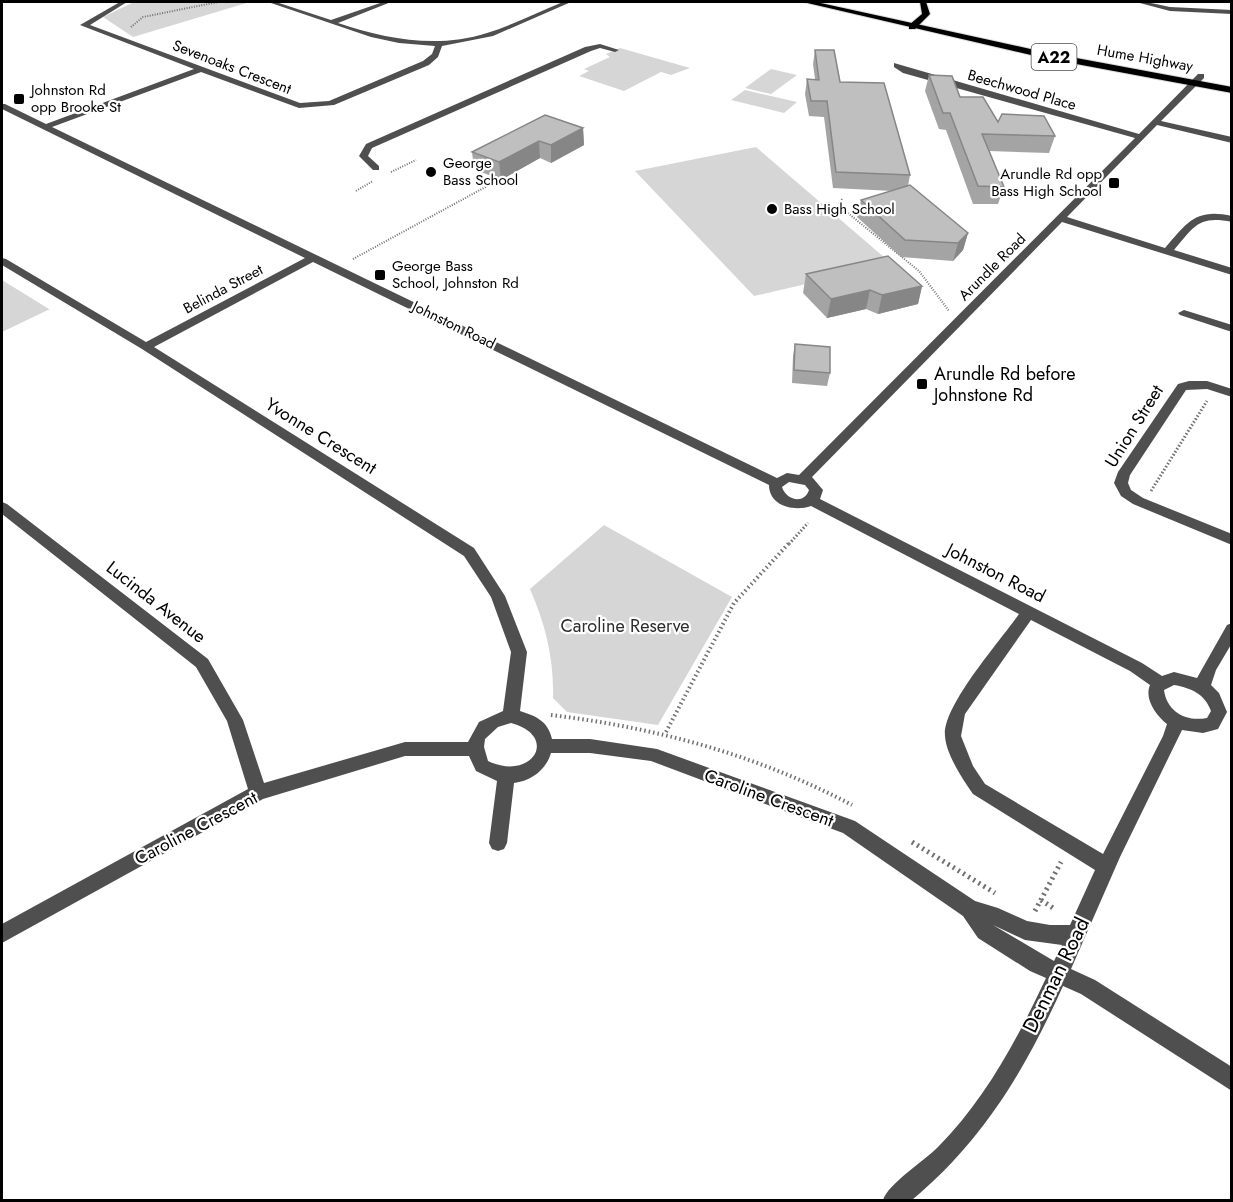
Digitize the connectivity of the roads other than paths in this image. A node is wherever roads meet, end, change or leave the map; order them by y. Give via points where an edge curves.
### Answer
1 (124, 2) edge
2 (271, 2) edge
3 (388, 2) edge
4 (568, 2) edge
5 (807, 2) edge
6 (841, 2) edge
7 (923, 2) edge
8 (1139, 2) edge
9 (1232, 12) edge
10 (921, 20) junction
11 (333, 22) junction
12 (912, 27) junction
13 (439, 44) junction
14 (615, 50) dead end
15 (897, 65) dead end
16 (202, 69) junction
17 (1198, 79) junction
18 (1232, 82) edge
19 (1232, 90) edge
20 (2, 106) edge
21 (1156, 122) junction
22 (45, 127) junction
23 (1142, 137) junction
24 (1232, 140) edge
25 (376, 168) dead end
26 (1061, 218) junction
27 (1232, 219) edge
28 (1168, 251) junction
29 (314, 257) junction
30 (2, 261) edge
31 (1232, 272) edge
32 (1184, 313) dead end
33 (1232, 329) edge
34 (146, 346) junction
35 (1232, 393) edge
36 (803, 478) junction
37 (777, 483) junction
38 (812, 500) junction
39 (2, 507) edge
40 (1232, 540) edge
41 (1029, 612) junction
42 (1232, 629) edge
43 (1160, 683) junction
44 (1202, 687) junction
45 (511, 716) junction
46 (1224, 720) edge
47 (1176, 721) junction
48 (546, 746) junction
49 (474, 749) junction
50 (506, 777) junction
51 (258, 793) junction
52 (498, 843) dead end
53 (1106, 866) junction
54 (970, 909) junction
55 (2, 934) edge
56 (1077, 935) junction
57 (1057, 974) junction
58 (1232, 1080) edge
59 (894, 1200) edge

1 - 16 street, Sevenoaks Crescent via 84,25
2 - 11 street
3 - 11 street
4 - 13 street via 481,38
5 - 12 highway, Hume Highway / A22
6 - 10 highway, Hume Highway / A22
7 - 10 main road via 926,14
8 - 9 street via 1170,9
10 - 12 main road
10 - 17 highway, Hume Highway / A22
11 - 13 street via 390,41
12 - 17 highway, Hume Highway / A22
13 - 16 street, Sevenoaks Crescent via 430,60 319,106 293,105
14 - 25 street via 600,46 588,49 369,146 363,156
15 - 23 street, Beechwood Place via 906,71
16 - 22 street
17 - 18 highway, Hume Highway / A22
17 - 19 highway, Hume Highway / A22
17 - 21 street, Arundle Road
20 - 22 street, Johnston Road
21 - 23 street, Arundle Road
21 - 24 street
22 - 29 street, Johnston Road
23 - 26 street, Arundle Road
26 - 28 street
26 - 36 street, Arundle Road
27 - 28 street via 1198,217
28 - 31 street
29 - 34 street, Belinda Street
29 - 37 street, Johnston Road
30 - 34 street, Yvonne Crescent
32 - 33 street
34 - 45 street, Yvonne Crescent via 469,552 498,596 519,652
35 - 40 street, Union Street via 1193,383 1182,387 1121,483 1126,494 1143,503
36 - 37 street via 787,477
36 - 38 street via 816,490
37 - 38 street via 775,491 783,500 799,504
38 - 41 street, Johnston Road
39 - 51 street, Lucinda Avenue via 202,663 235,720
41 - 43 street, Johnston Road
41 - 53 street via 957,712 953,736 966,770 979,789
42 - 44 street
43 - 44 street via 1174,678
43 - 47 street via 1156,697 1160,707
44 - 46 street via 1217,703
45 - 48 street via 523,717 539,726
45 - 49 street via 488,724 476,739
46 - 47 street via 1204,727
47 - 53 street, Denman Road via 1172,737
48 - 50 street via 543,757 531,770
48 - 54 street, Caroline Crescent via 590,746 651,754 849,827
49 - 50 street via 482,766
49 - 51 street, Caroline Crescent via 405,749
50 - 52 street
51 - 55 street, Caroline Crescent
53 - 56 street, Denman Road
54 - 56 street, Caroline Crescent via 1025,930
54 - 57 street, Caroline Crescent via 985,931
56 - 57 street, Denman Road
57 - 58 street, Caroline Crescent via 1088,987
57 - 59 street, Denman Road via 1015,1057 973,1125 940,1161

